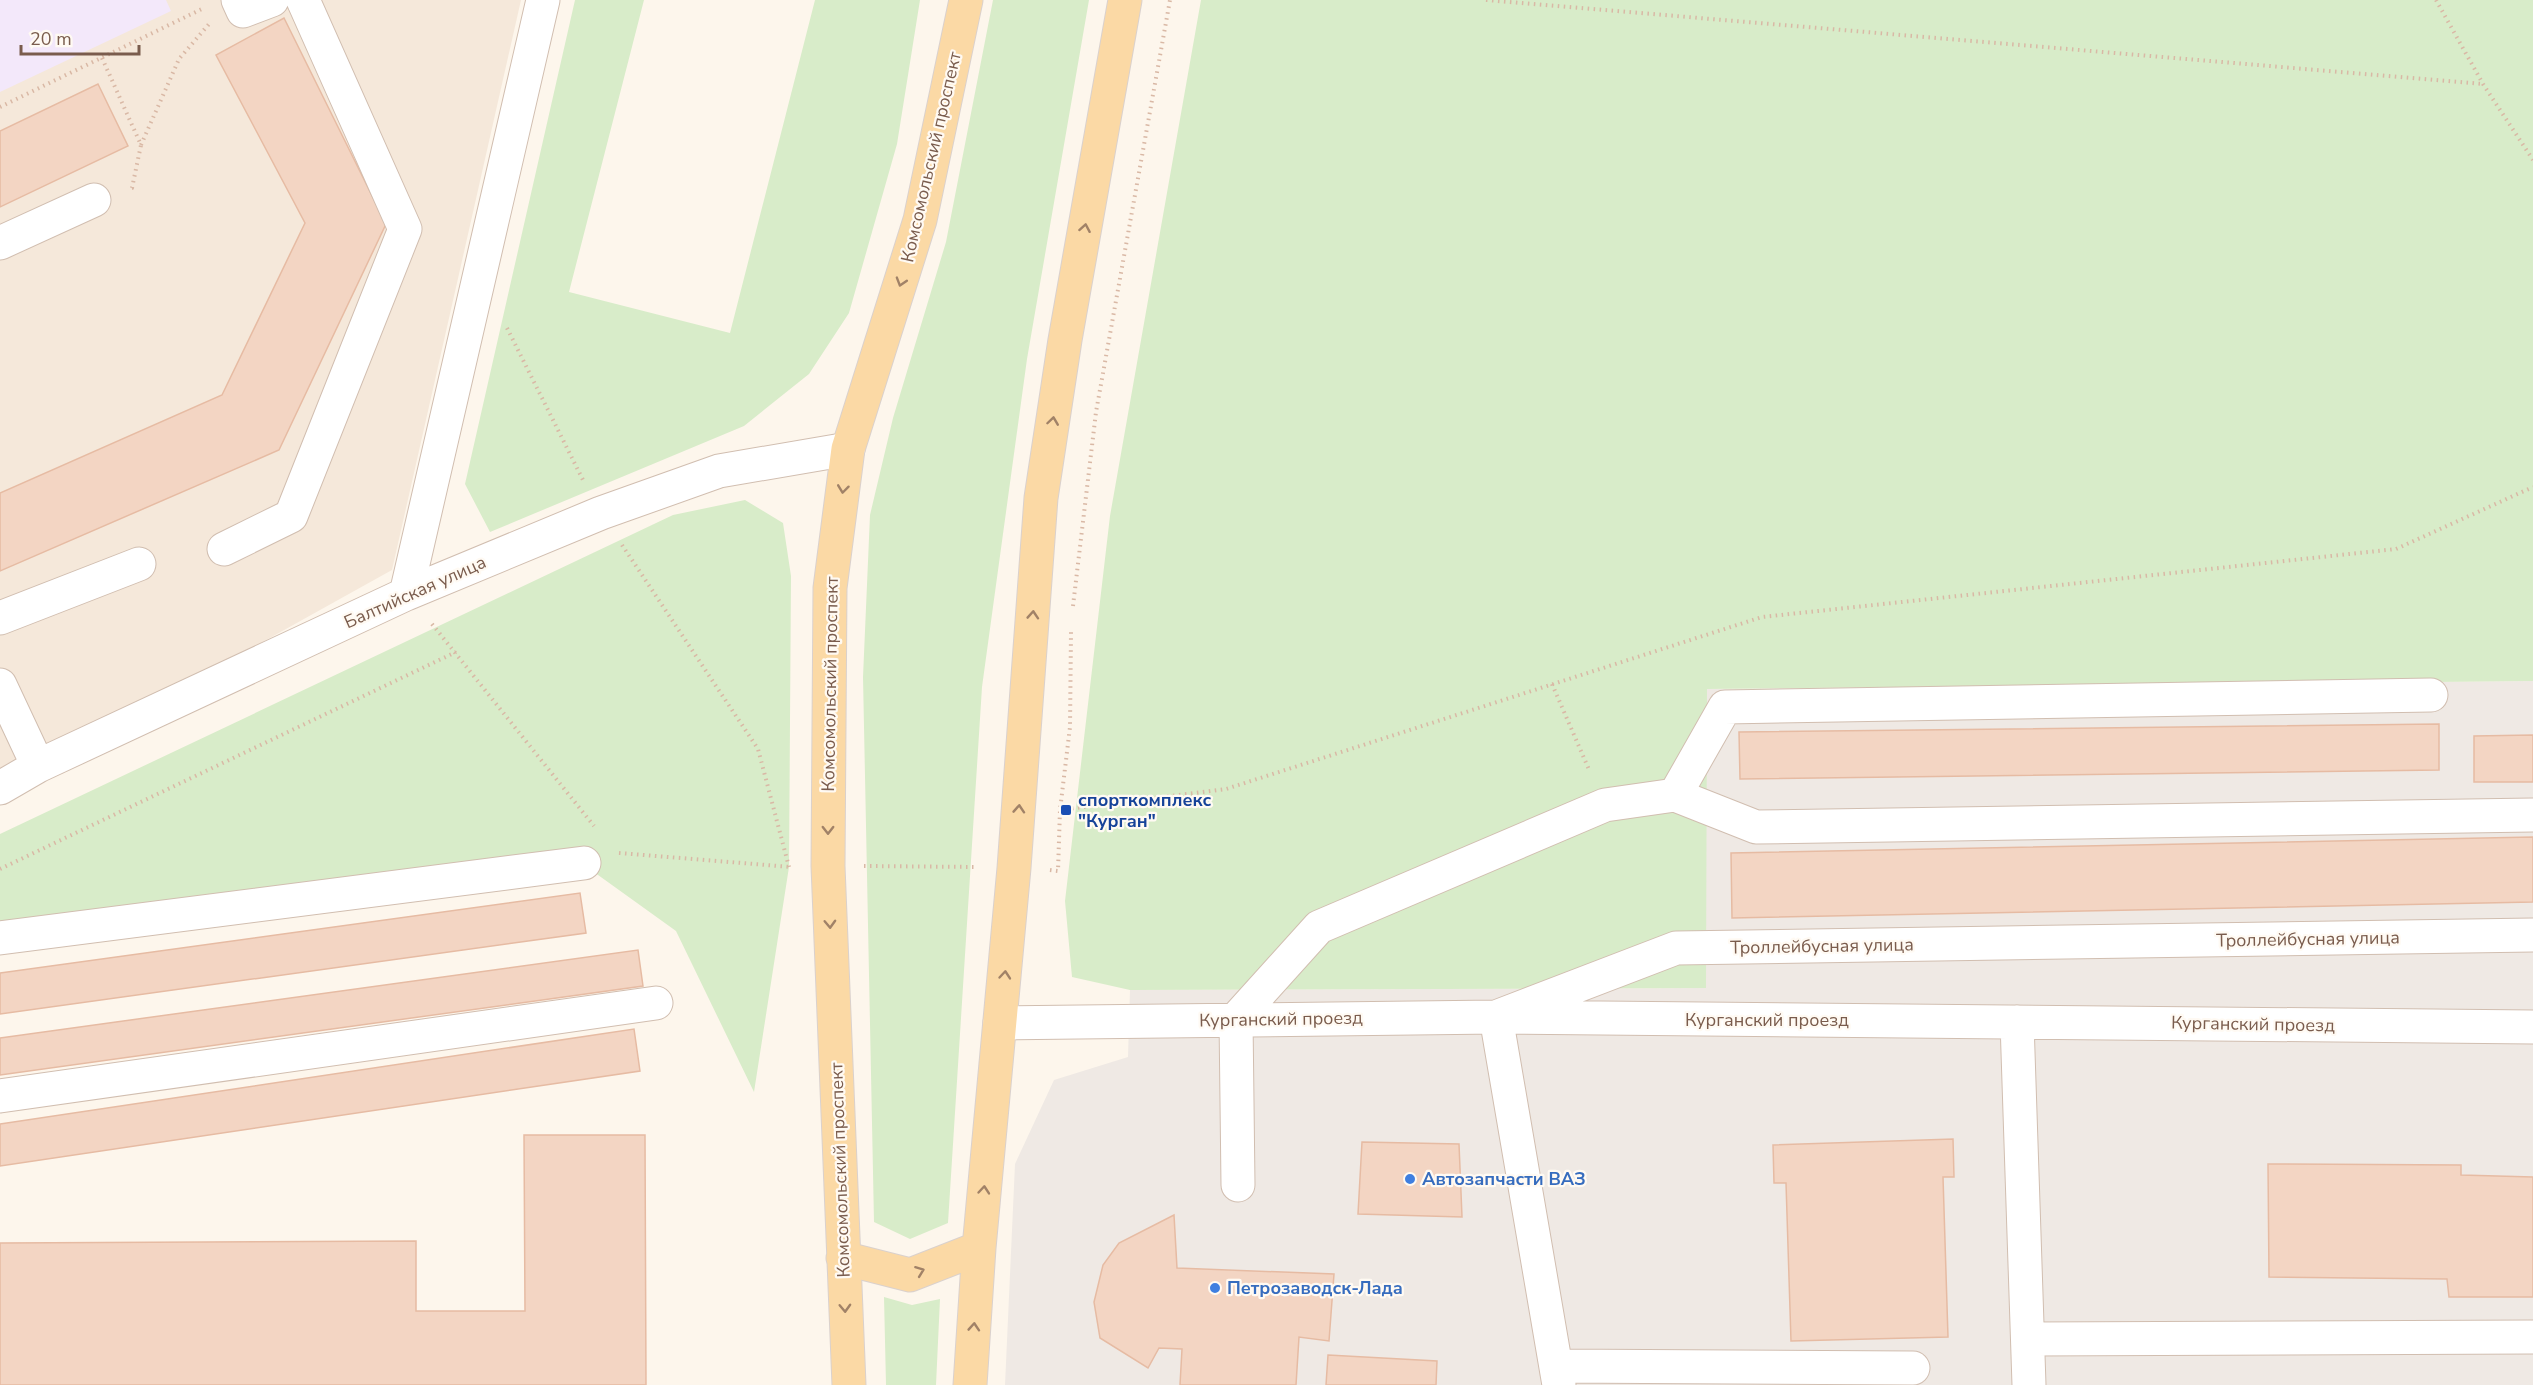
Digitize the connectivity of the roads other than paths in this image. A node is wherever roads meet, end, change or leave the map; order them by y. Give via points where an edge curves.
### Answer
1 (272, 0) edge
2 (303, 0) edge
3 (543, 0) edge
4 (966, 0) edge
5 (1125, 0) edge
6 (221, 7) edge
7 (94, 200) road end
8 (0, 243) edge
9 (848, 449) junction
10 (225, 549) dead end
11 (139, 564) dead end
12 (406, 594) junction
13 (0, 618) edge
14 (0, 686) edge
15 (2431, 695) dead end
16 (38, 766) junction
17 (0, 788) edge
18 (1675, 795) junction
19 (2533, 815) edge
20 (584, 863) dead end
21 (2533, 935) edge
22 (0, 938) edge
23 (656, 1003) dead end
24 (1496, 1017) junction
25 (1236, 1019) junction
26 (2017, 1022) junction
27 (1000, 1023) junction
28 (2533, 1027) edge
29 (0, 1096) edge
30 (1238, 1185) dead end
31 (979, 1248) junction
32 (843, 1258) junction
33 (2533, 1337) edge
34 (2028, 1339) junction
35 (1913, 1368) dead end
36 (1557, 1375) edge
37 (849, 1385) edge
38 (970, 1385) edge
39 (2029, 1385) edge

1 - 6 street via 243,10
2 - 10 street via 405,229 291,516
3 - 12 street
4 -> 9 main road, Комсомольский проспект via 920,220
27 -> 5 main road via 1041,498
7 - 8 street
9 - 12 street, Балтийская улица via 719,471 601,513
9 -> 32 main road, Комсомольский проспект via 830,588 828,866
11 - 13 street
12 - 16 street, Балтийская улица
14 - 16 street
15 - 18 street via 1725,707
16 - 17 street, Балтийская улица
18 - 19 street via 1756,827
18 - 25 street via 1605,805 1319,927
20 - 22 street
21 - 24 street, Троллейбусная улица via 1676,948
23 - 29 street
24 - 25 street, Курганский проезд
24 - 26 street, Курганский проезд
24 - 36 street
25 - 27 street, Курганский проезд
25 - 30 street
26 - 28 street, Курганский проезд
26 - 34 street
31 -> 27 main road
32 -> 31 main road via 910,1275
38 -> 31 main road
32 -> 37 main road, Комсомольский проспект
33 - 34 street
34 - 39 street
35 - 36 street

